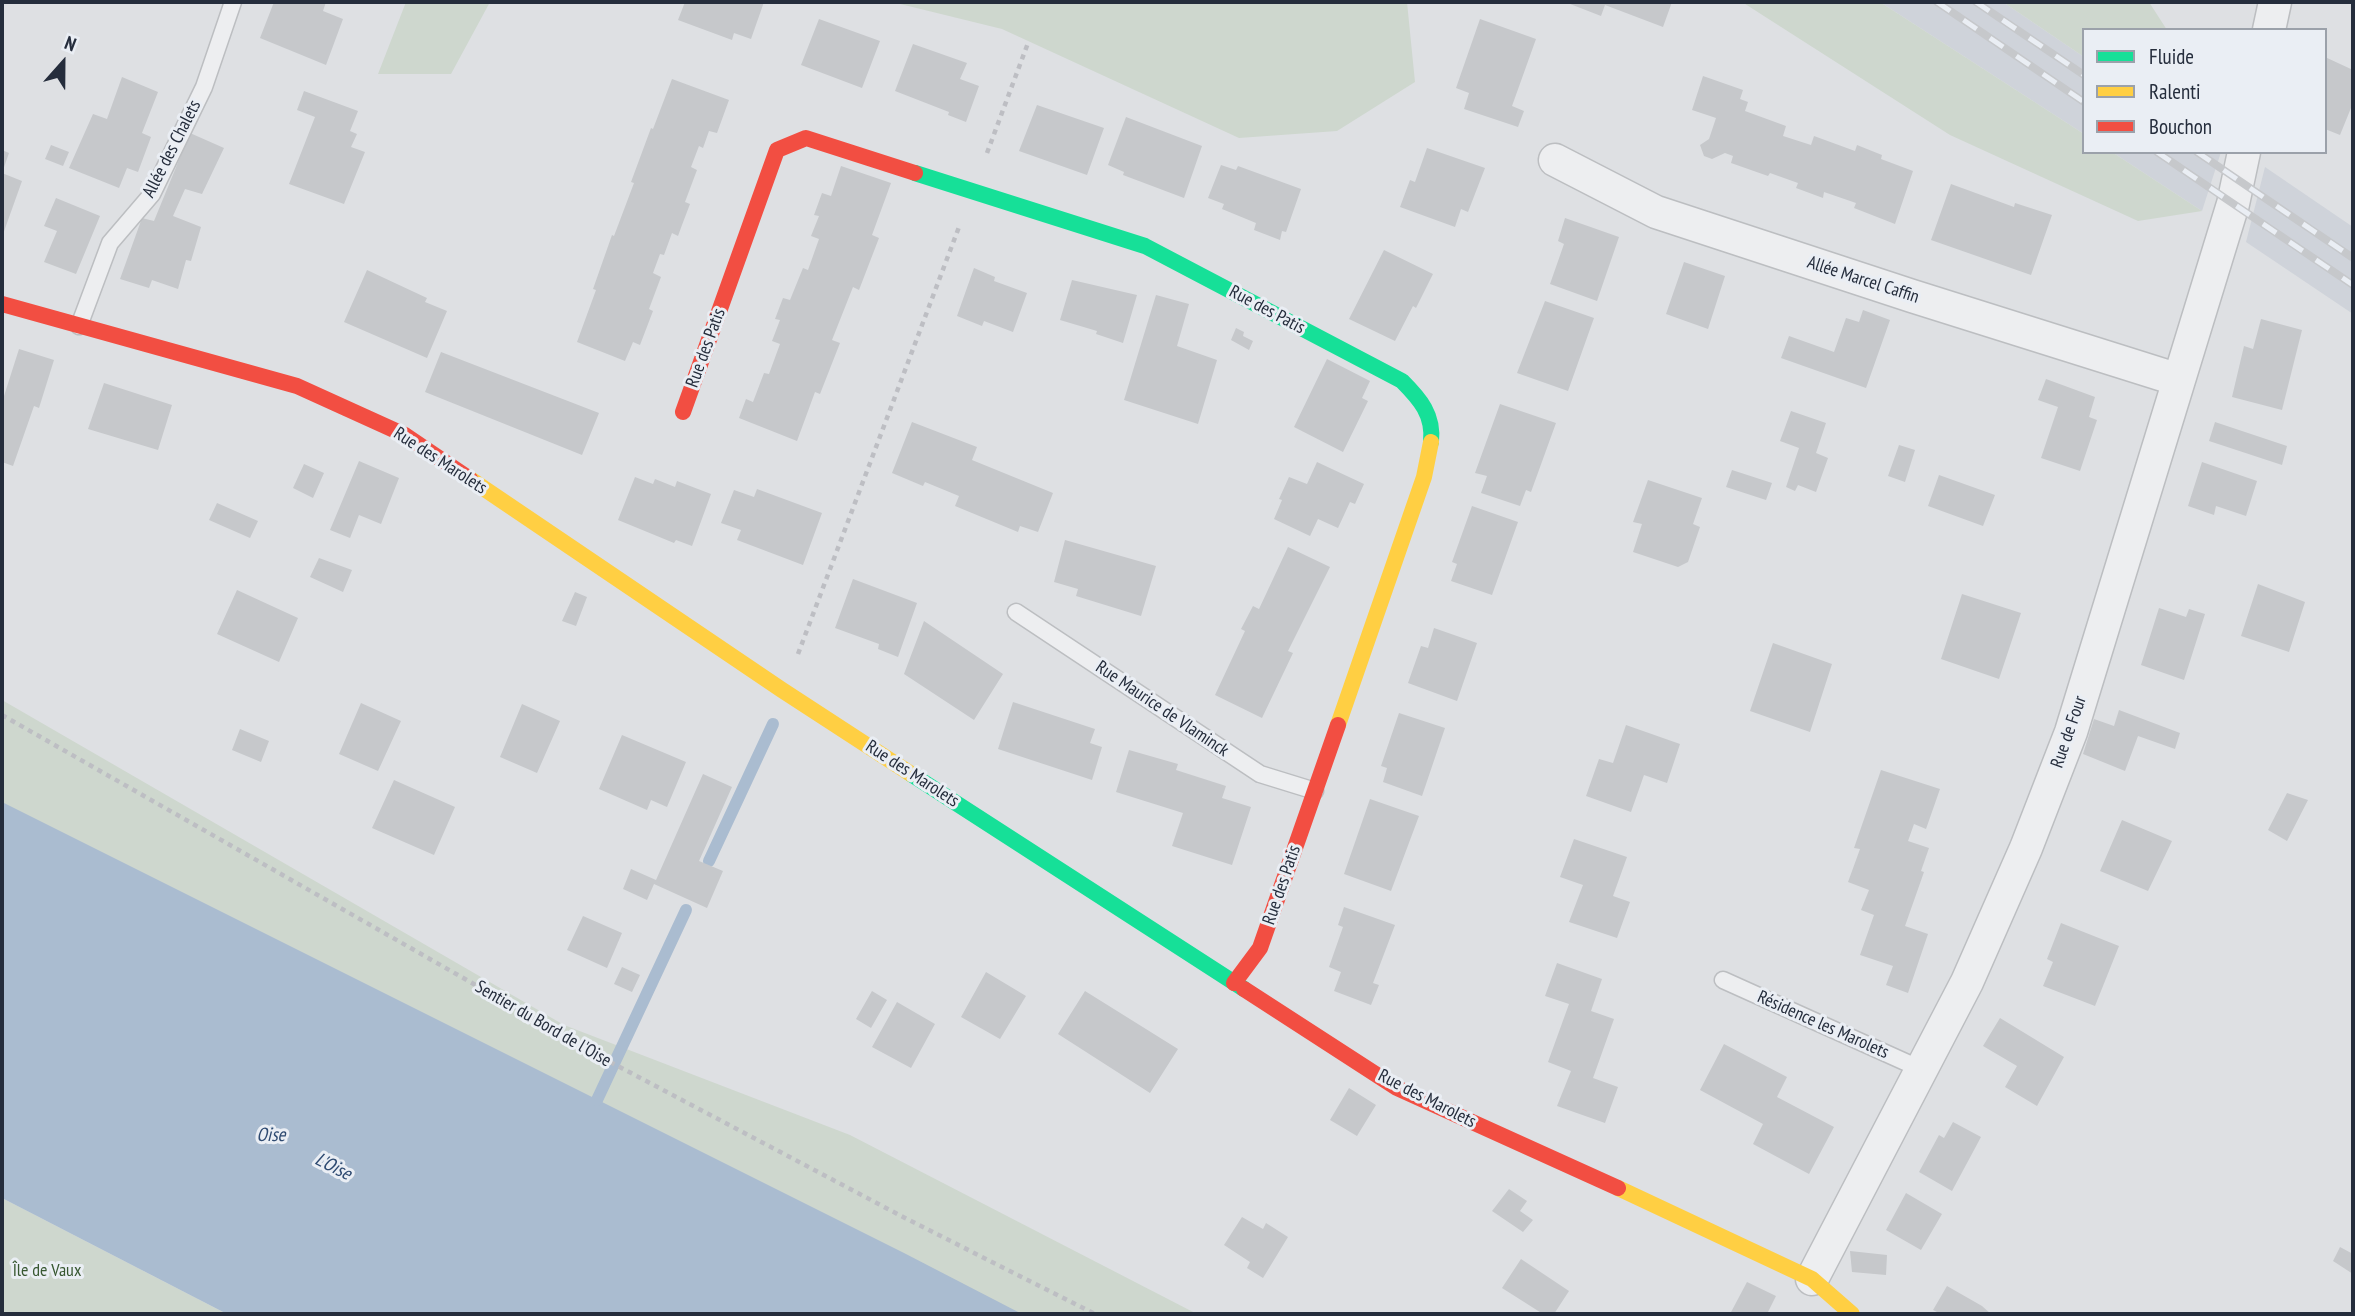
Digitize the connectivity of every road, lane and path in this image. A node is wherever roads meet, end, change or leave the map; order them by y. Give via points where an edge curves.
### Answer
1 (233, 2) edge
2 (2275, 2) edge
3 (2269, 28) edge
4 (1028, 43) dead end
5 (2244, 154) edge
6 (1555, 160) dead end
7 (973, 191) junction
8 (2, 304) edge
9 (79, 326) junction
10 (2179, 380) junction
11 (683, 412) dead end
12 (1016, 612) dead end
13 (782, 690) junction
14 (2, 715) edge
15 (1316, 791) junction
16 (1723, 980) dead end
17 (1234, 983) junction
18 (1923, 1070) junction
19 (1812, 1279) junction
20 (1095, 1314) edge
21 (1852, 1314) edge

1 - 9 lane, Allée des Chalets via 204,88 152,194 110,243
2 - 3 street
4 - 7 path
5 - 10 street, Rue de Four via 2233,204
6 - 10 street, Allée Marcel Caffin via 1656,212
7 - 11 street, Rue des Patis via 806,138 777,150
7 - 13 path
7 - 15 street, Rue des Patis via 1145,246 1402,381 1431,417 1432,442 1424,477
8 - 9 street, Rue des Marolets
9 - 13 street, Rue des Marolets via 297,386 405,435
10 - 18 street, Rue de Four via 2071,732 2026,848
12 - 15 lane, Rue Maurice de Vlaminck via 1260,774
13 - 17 street, Rue des Marolets
14 - 20 path, Sentier du Bord de l'Oise via 614,1064
15 - 17 street, Rue des Patis via 1260,948
16 - 18 lane, Résidence les Marolets
17 - 19 street, Rue des Marolets via 1397,1088
18 - 19 street, Rue de Four
19 - 21 street, Rue des Marolets

